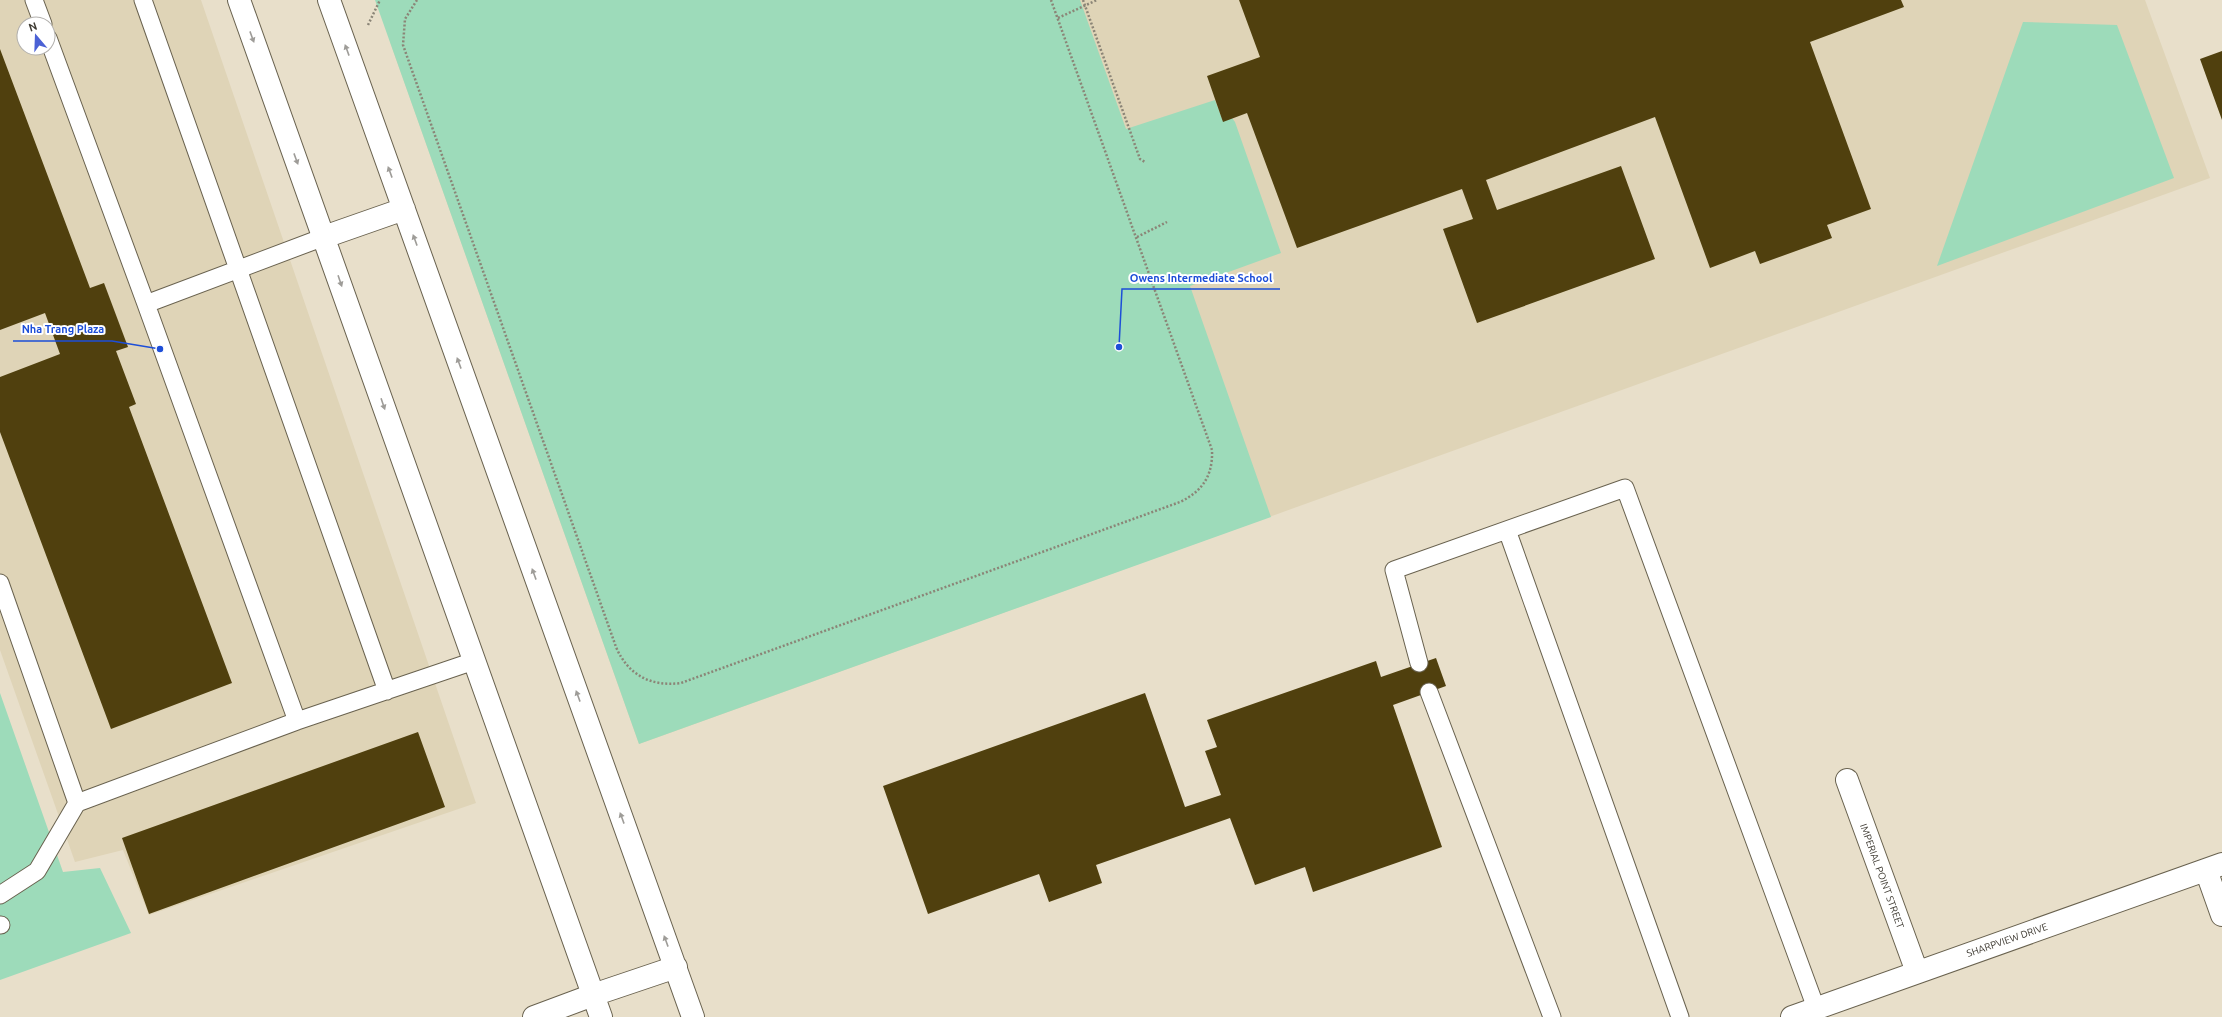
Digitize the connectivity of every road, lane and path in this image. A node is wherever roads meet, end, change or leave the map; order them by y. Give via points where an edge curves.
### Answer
1 (34, 0) edge
2 (143, 0) edge
3 (239, 0) edge
4 (329, 0) edge
5 (380, 0) edge
6 (417, 0) edge
7 (1052, 0) edge
8 (1083, 0) edge
9 (1097, 0) edge
10 (1085, 5) junction
11 (40, 16) edge
12 (1058, 18) junction
13 (368, 25) dead end
14 (55, 56) edge
15 (1145, 162) dead end
16 (404, 209) junction
17 (1167, 222) dead end
18 (1136, 237) junction
19 (324, 238) junction
20 (237, 270) junction
21 (146, 304) junction
22 (1507, 530) junction
23 (0, 583) edge
24 (474, 661) junction
25 (1420, 663) dead end
26 (387, 691) junction
27 (1429, 692) dead end
28 (298, 721) junction
29 (1847, 780) dead end
30 (77, 803) junction
31 (2214, 867) edge
32 (0, 895) edge
33 (2222, 915) edge
34 (676, 967) junction
35 (1917, 972) junction
36 (593, 995) junction
37 (1816, 1008) junction
38 (534, 1017) edge
39 (601, 1017) edge
40 (693, 1017) edge
41 (1552, 1017) edge
42 (1680, 1017) edge
43 (1792, 1017) edge

1 - 11 lane
2 - 20 lane
3 -> 19 main road
16 -> 4 main road
5 - 13 path
6 - 18 path via 405,19 402,45 616,647 630,670 653,683 681,683 1180,502 1199,491 1211,472 1212,450
7 - 12 path
8 - 10 path
9 - 10 path
10 - 12 path
10 - 15 path via 1140,159
12 - 18 path
14 - 21 lane
16 - 19 main road
34 -> 16 main road
17 - 18 path
19 - 20 lane
19 -> 24 main road
20 - 21 lane
20 - 26 lane
21 - 28 lane
22 - 25 lane via 1394,570
22 - 37 lane via 1625,488
22 - 42 lane
23 - 30 lane
24 - 26 lane
24 - 36 main road
26 - 28 lane
27 - 41 lane
28 - 30 lane
29 - 35 main road, IMPERIAL POINT STREET
30 - 32 lane via 37,871
31 - 33 main road
31 - 35 main road, SHARPVIEW DRIVE
34 - 36 main road
34 - 40 main road
35 - 37 main road, SHARPVIEW DRIVE
36 - 38 main road
36 - 39 main road
37 - 43 main road, SHARPVIEW DRIVE

